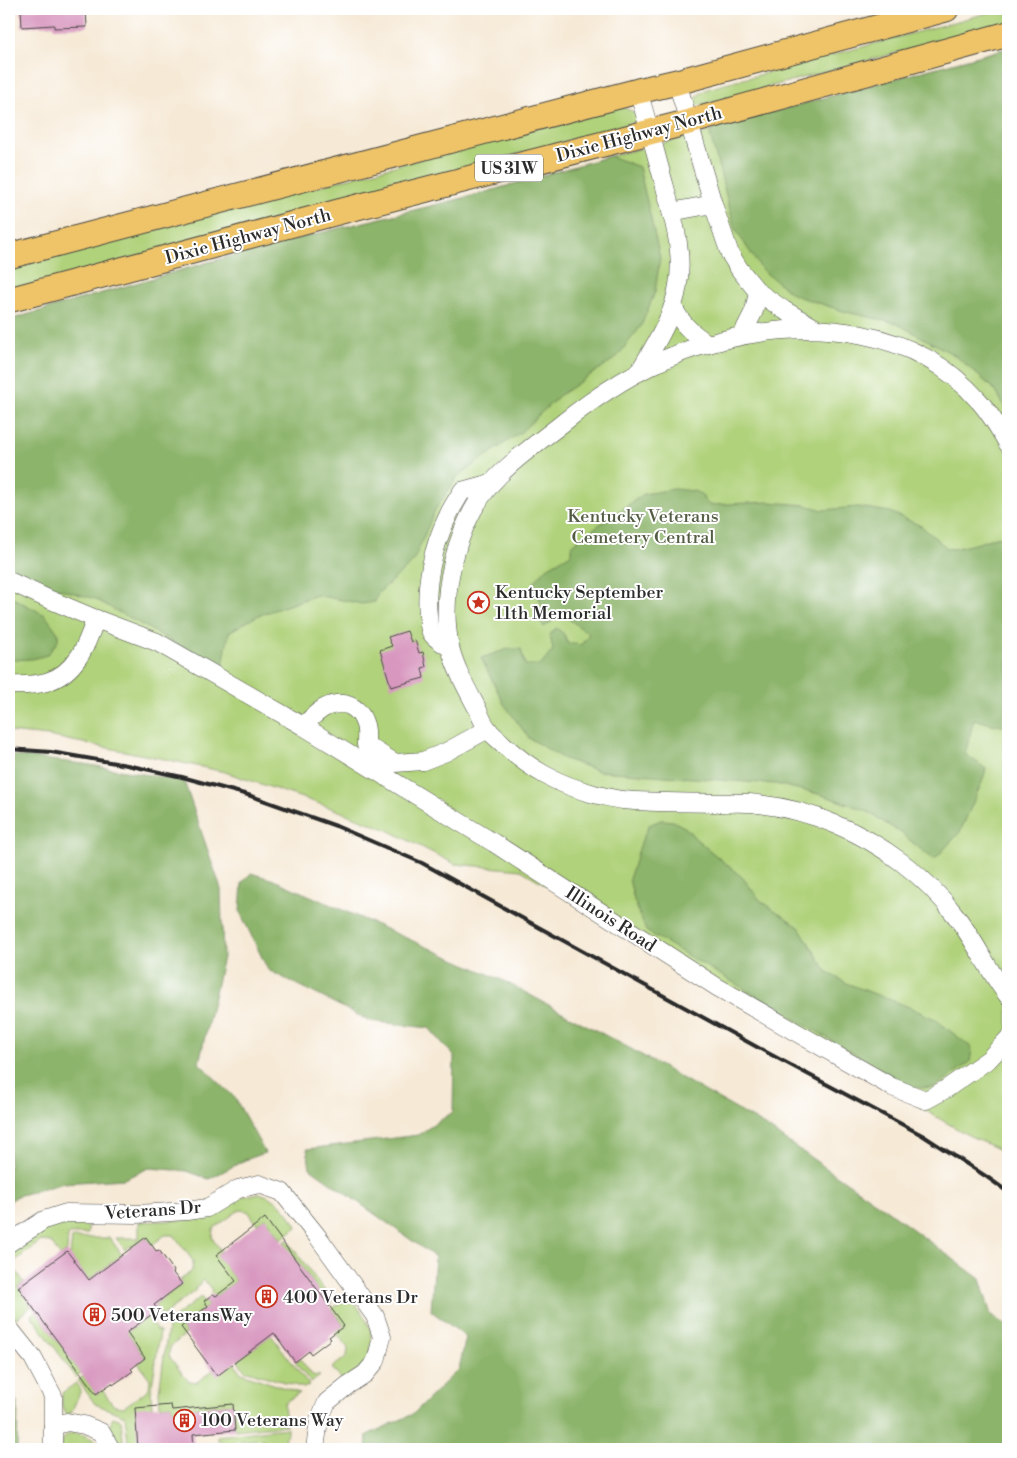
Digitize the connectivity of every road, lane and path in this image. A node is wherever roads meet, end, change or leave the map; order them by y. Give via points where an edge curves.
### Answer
1 (946, 9) edge
2 (1008, 34) edge
3 (677, 82) junction
4 (638, 91) junction
5 (689, 122) junction
6 (650, 131) junction
7 (713, 204) junction
8 (671, 212) junction
9 (9, 256) edge
10 (758, 292) junction
11 (9, 300) edge
12 (673, 307) junction
13 (817, 329) junction
14 (742, 335) junction
15 (708, 344) junction
16 (639, 372) junction
17 (1008, 444) edge
18 (9, 581) edge
19 (96, 619) junction
20 (9, 685) edge
21 (303, 726) junction
22 (488, 729) junction
23 (1008, 996) edge
24 (1008, 1039) edge
25 (9, 1243) edge
26 (9, 1328) edge
27 (54, 1426) junction
28 (53, 1449) edge
29 (111, 1449) edge
30 (315, 1449) edge

1 - 3 highway, US 31W
2 - 5 highway, Dixie Highway North / US 31W
3 - 4 highway, US 31W
3 - 5 street
4 - 6 street
4 - 9 highway, US 31W
5 - 6 highway, Dixie Highway North / US 31W
5 - 7 street
6 - 8 street
6 - 11 highway, Dixie Highway North / US 31W
7 - 8 street
7 - 10 street via 730,254
8 - 12 street via 680,263
10 - 13 street
10 - 14 street via 754,311
12 - 15 street via 689,331
12 - 16 street via 666,326
13 - 14 street
13 - 17 street via 874,337 927,358 980,402
14 - 15 street
15 - 16 street via 684,351
16 - 22 street via 584,405 514,461 479,500 464,528 453,560 448,589 450,648 463,683
18 - 19 street, Illinois Road
19 - 20 street via 79,658 60,677 42,683
19 - 21 street, Illinois Road via 157,642
21 - 22 street via 323,708 349,704 359,712 366,727 366,745 396,763 423,761
21 - 24 street, Illinois Road via 494,843 717,987 892,1087 926,1100 989,1059
22 - 23 street via 544,776 579,790 620,800 754,803 812,815 841,826 899,859 926,883 954,913
25 - 30 street, Veterans Dr via 44,1220 66,1213 137,1214 207,1208 238,1189 259,1184 282,1192 375,1316 382,1337 376,1362 327,1402 318,1420
26 - 27 street via 33,1358 52,1396
27 - 28 street
27 - 29 street via 67,1422 84,1425 101,1432

